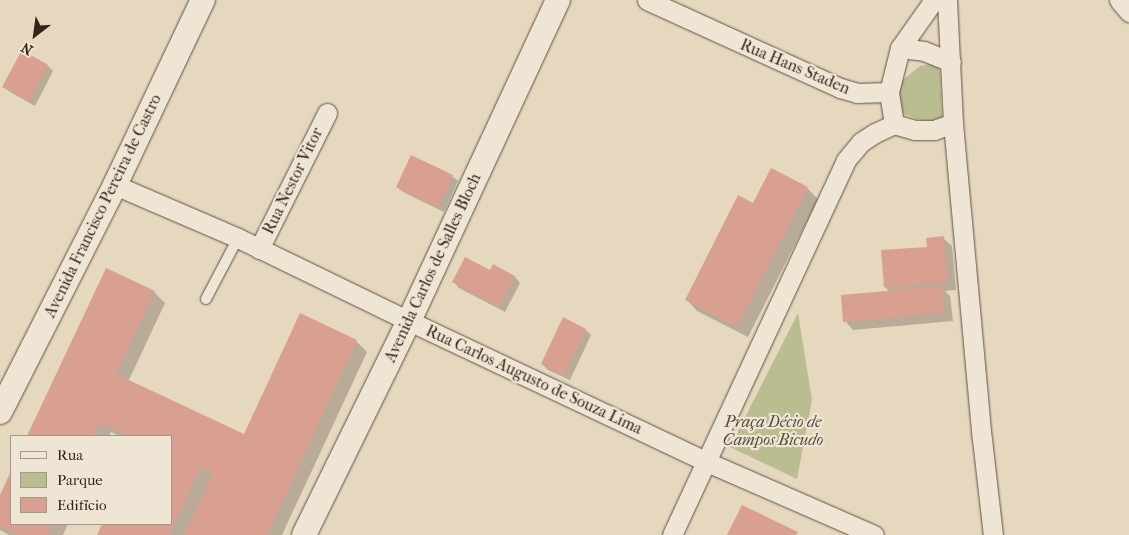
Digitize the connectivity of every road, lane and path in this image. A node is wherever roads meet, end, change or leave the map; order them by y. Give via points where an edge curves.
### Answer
1 (203, 0) edge
2 (558, 0) edge
3 (647, 0) edge
4 (934, 0) edge
5 (947, 0) edge
6 (1119, 0) edge
7 (1129, 12) edge
8 (900, 48) junction
9 (951, 62) junction
10 (889, 92) junction
11 (327, 113) dead end
12 (953, 123) junction
13 (894, 124) junction
14 (115, 185) junction
15 (238, 238) junction
16 (259, 249) junction
17 (206, 299) dead end
18 (409, 321) junction
19 (0, 412) edge
20 (707, 462) junction
21 (304, 535) edge
22 (672, 535) edge
23 (874, 535) edge
24 (993, 535) edge

1 - 14 street, Avenida Francisco Pereira de Castro
2 - 18 street, Avenida Carlos de Salles Bloch
3 - 10 street, Rua Hans Staden via 840,88 857,93
4 - 8 street
5 - 9 street
6 - 7 street
8 - 9 street via 924,51
8 - 10 street
9 - 12 street
10 - 13 street
11 - 16 street, Rua Nestor Vitor
12 - 13 street via 934,130 915,130
12 - 24 street
13 - 20 street via 861,142 846,160
14 - 15 street, Rua Carlos Augusto de Souza Lima
14 - 19 street, Avenida Francisco Pereira de Castro
15 - 16 street, Rua Carlos Augusto de Souza Lima
15 - 17 lane
16 - 18 street, Rua Carlos Augusto de Souza Lima
18 - 20 street, Rua Carlos Augusto de Souza Lima
18 - 21 street, Avenida Carlos de Salles Bloch
20 - 22 street
20 - 23 street, Rua Carlos Augusto de Souza Lima

